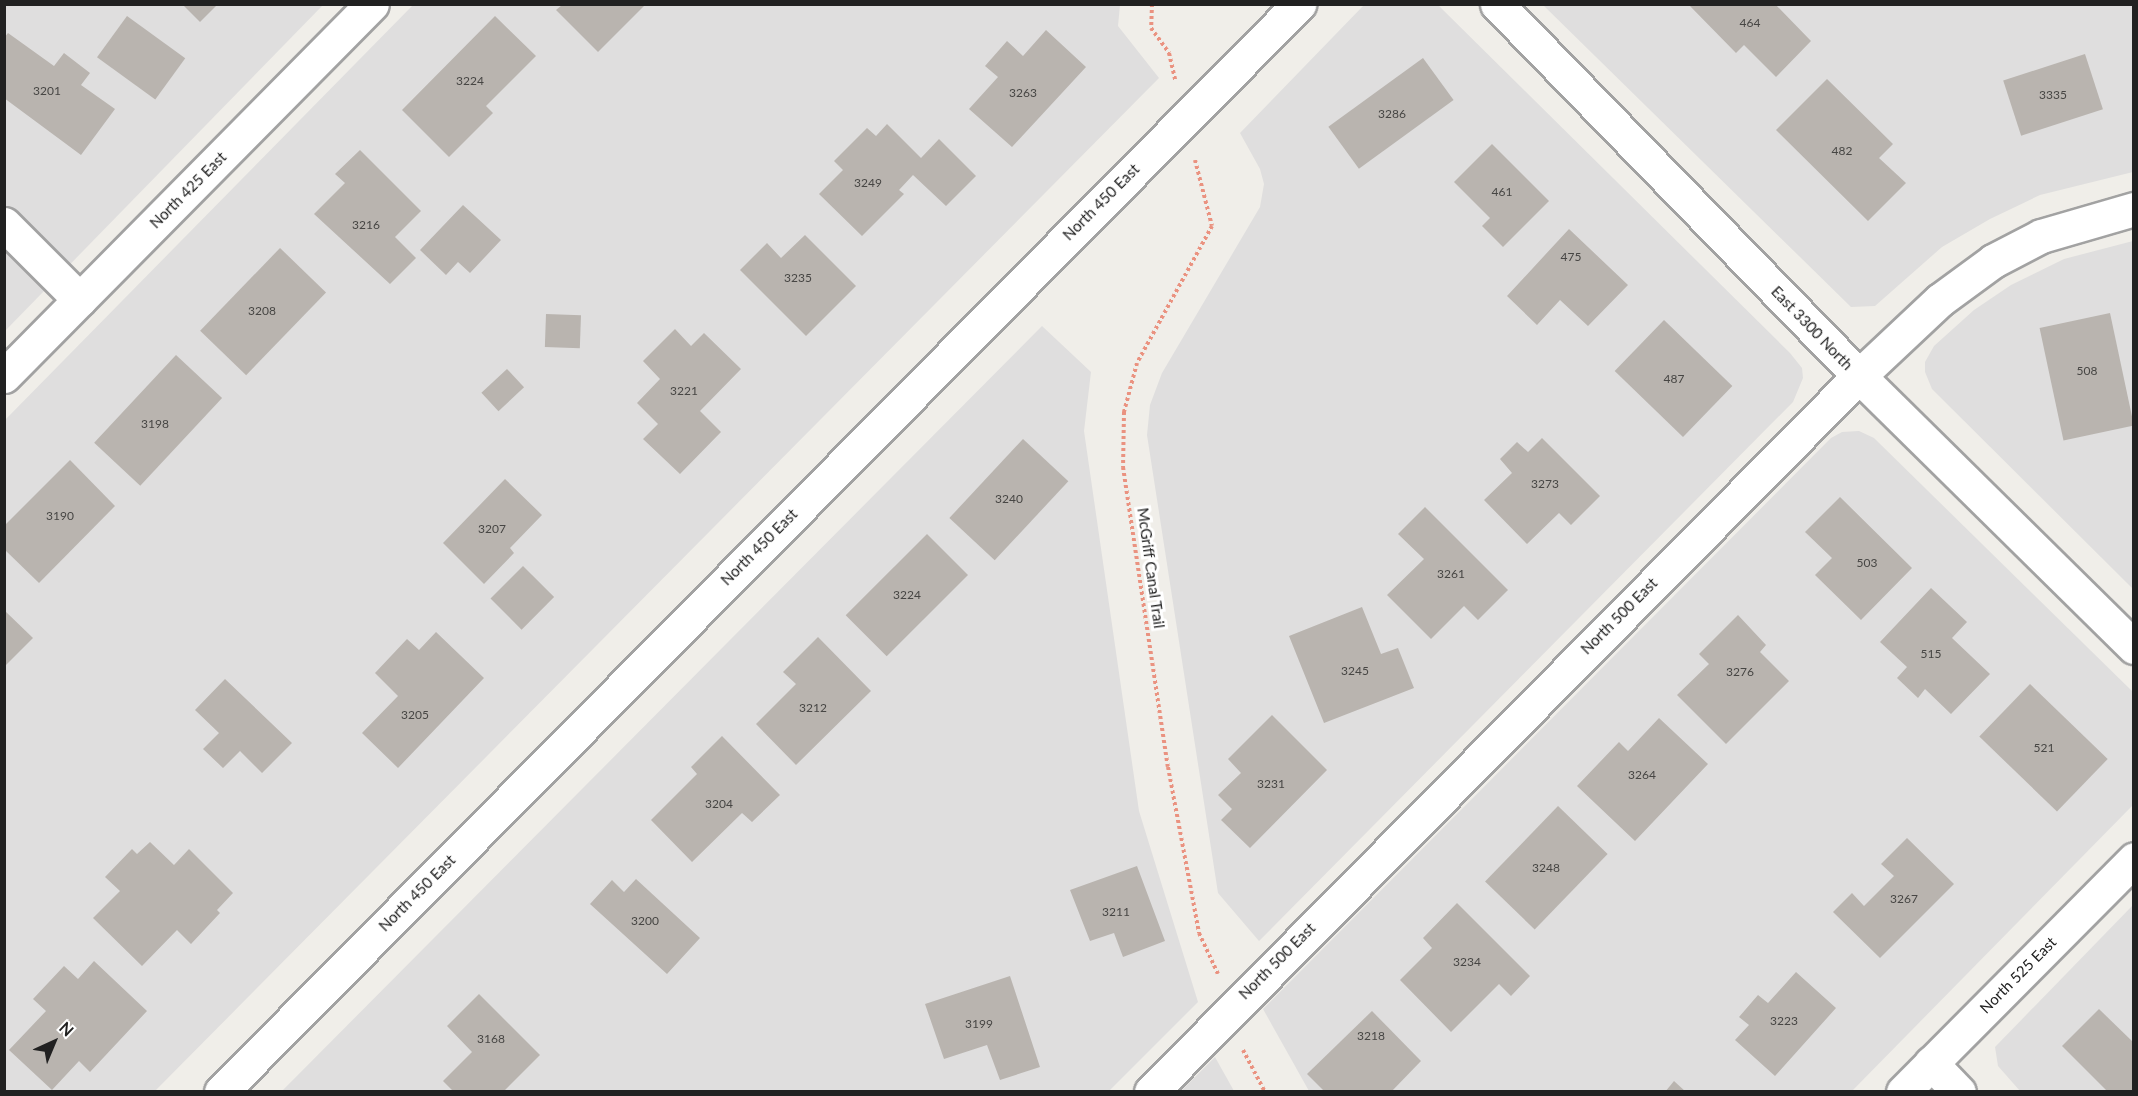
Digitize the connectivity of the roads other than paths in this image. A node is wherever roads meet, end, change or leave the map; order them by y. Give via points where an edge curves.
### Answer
1 (372, 4) edge
2 (1299, 4) edge
3 (1497, 4) edge
4 (2133, 209) edge
5 (4, 224) edge
6 (80, 300) junction
7 (4, 376) edge
8 (1858, 376) junction
9 (2133, 647) edge
10 (2133, 858) edge
11 (1931, 1063) junction
12 (221, 1092) edge
13 (1151, 1092) edge
14 (1903, 1092) edge
15 (1959, 1092) edge

1 - 6 street, North 425 East
2 - 12 street, North 450 East
3 - 8 street, East 3300 North
4 - 8 street, North 500 East via 2041,236 1994,261 1940,300
5 - 6 street
6 - 7 street, North 425 East
8 - 9 street, East 3300 North
8 - 13 street, North 500 East
10 - 11 street, North 525 East
11 - 14 street, North 525 East
11 - 15 street

